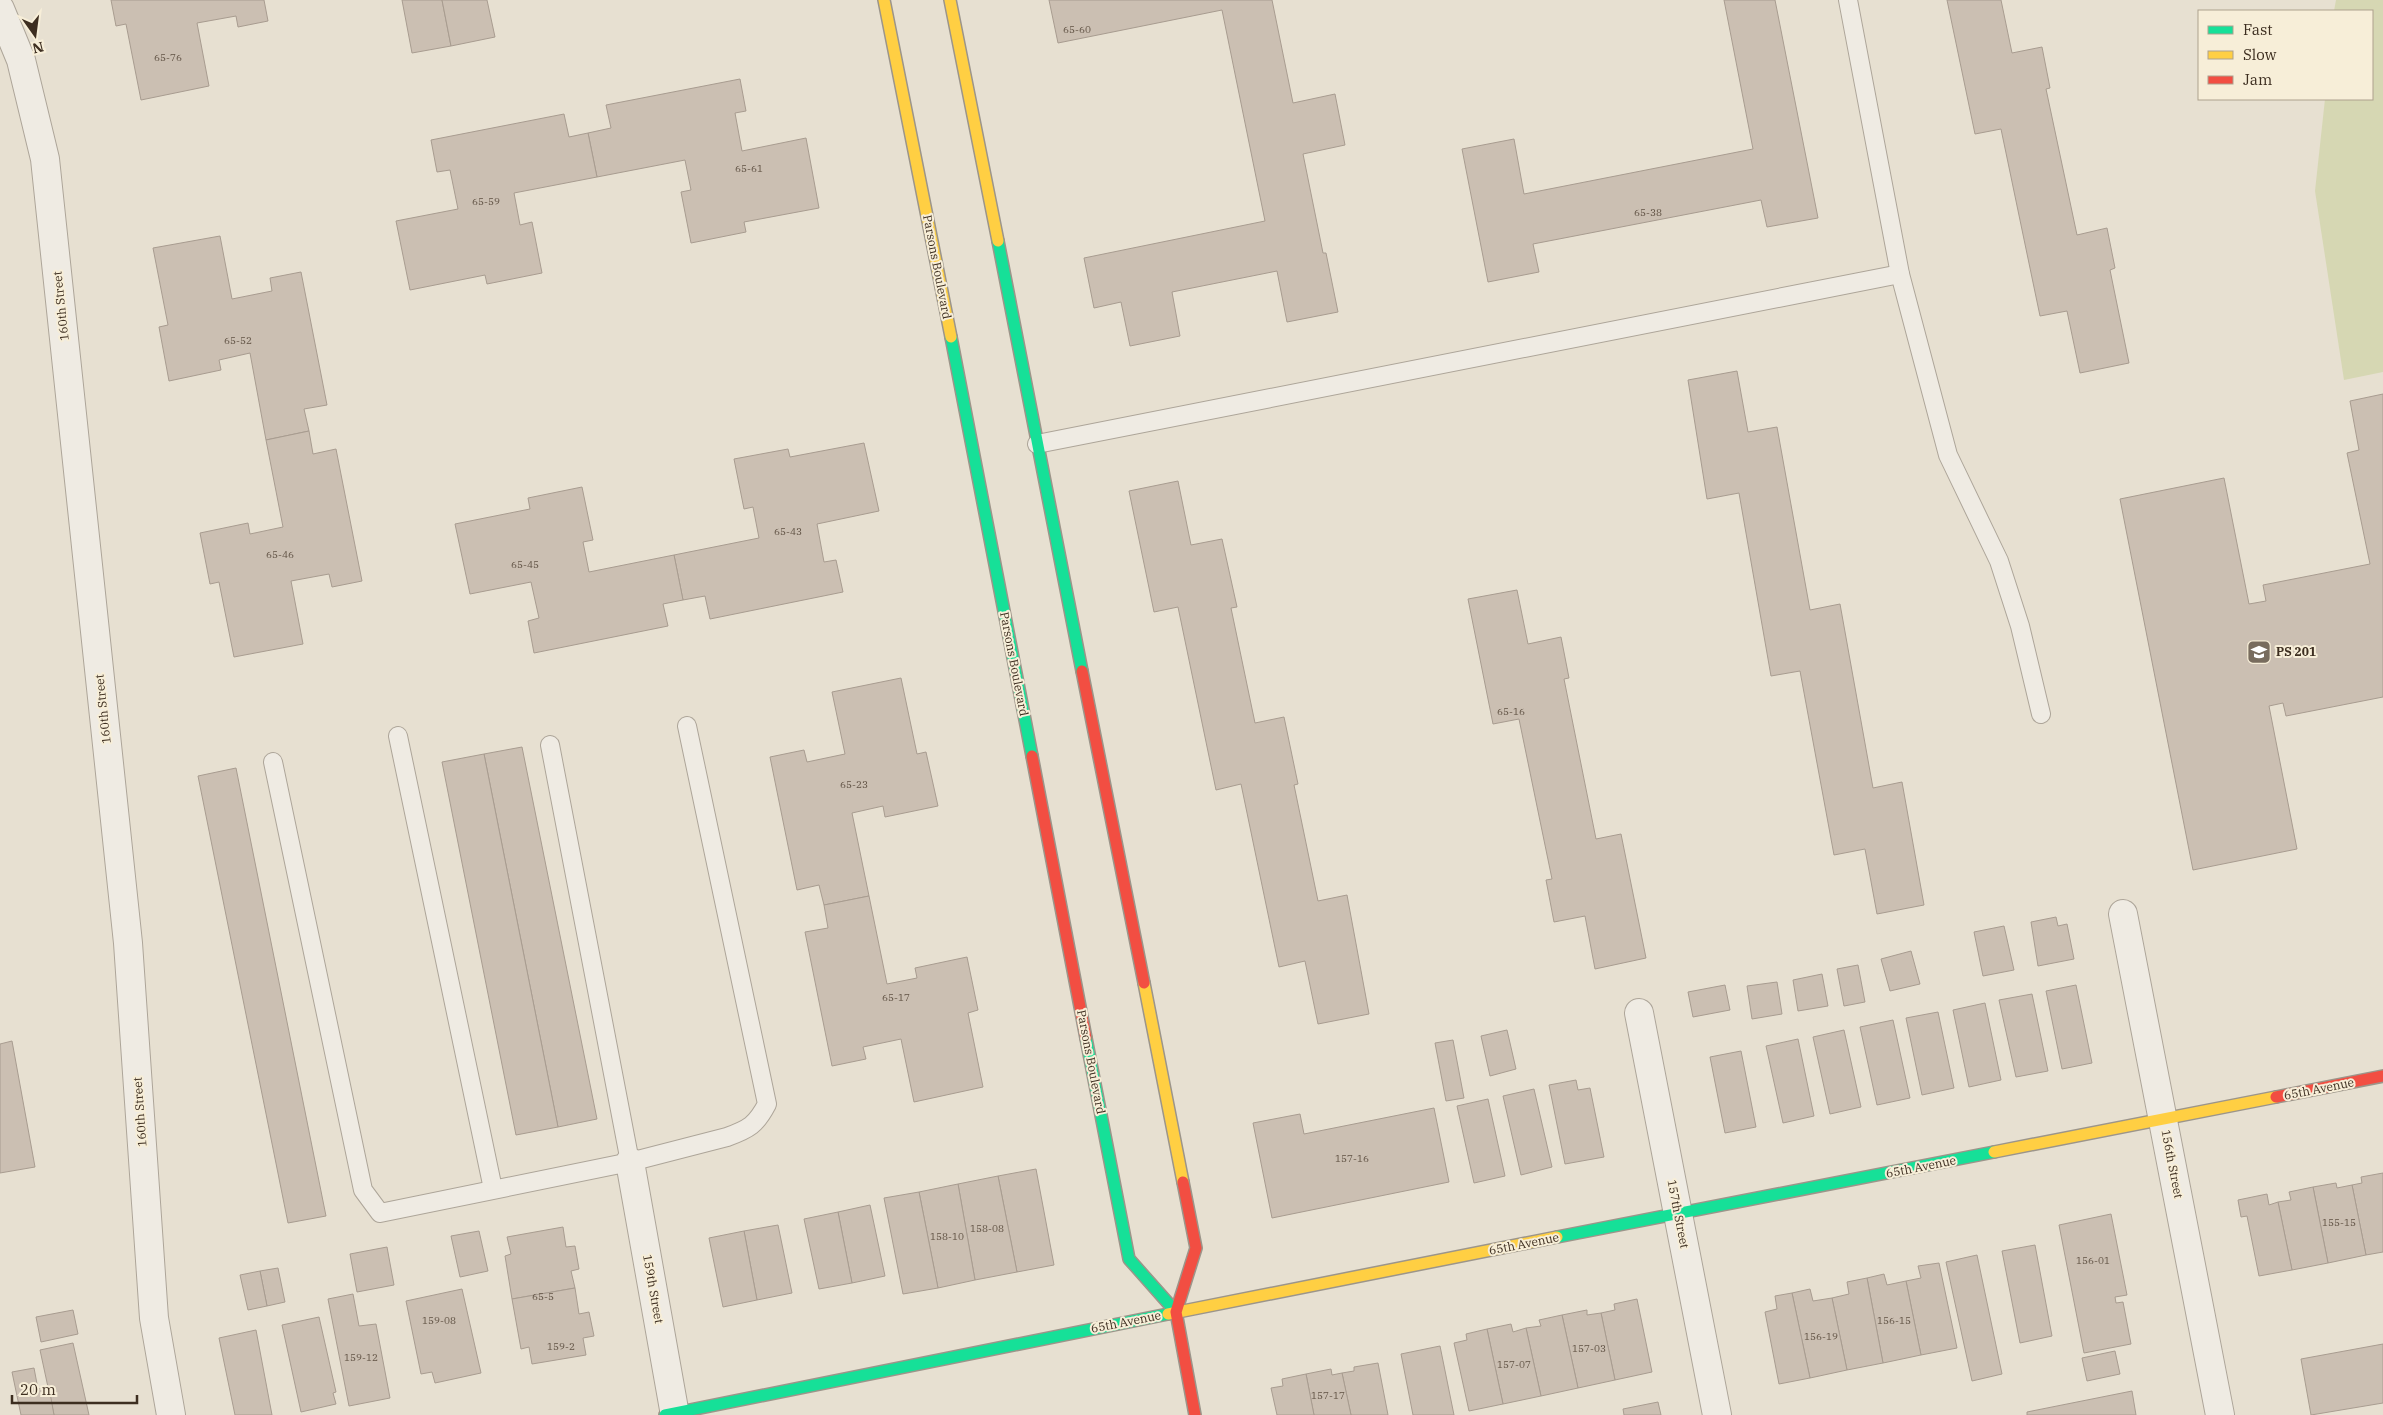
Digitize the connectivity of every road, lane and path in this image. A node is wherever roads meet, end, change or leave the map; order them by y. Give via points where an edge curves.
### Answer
1 (884, 0) edge
2 (950, 0) edge
3 (1848, 0) edge
4 (0, 9) edge
5 (1900, 274) junction
6 (1037, 444) junction
7 (2041, 714) dead end
8 (687, 726) dead end
9 (398, 736) dead end
10 (550, 745) dead end
11 (273, 762) dead end
12 (2123, 914) dead end
13 (1639, 1013) dead end
14 (2383, 1076) edge
15 (2163, 1120) junction
16 (630, 1162) junction
17 (493, 1189) junction
18 (1678, 1214) junction
19 (1176, 1312) junction
20 (671, 1414) edge
21 (171, 1415) edge
22 (1196, 1415) edge
23 (1717, 1415) edge
24 (2220, 1415) edge

1 - 19 street, Parsons Boulevard via 1129,1259
2 - 6 street
3 - 5 lane
4 - 21 street, 160th Street via 20,60 45,159 128,943 154,1318
5 - 6 lane
5 - 7 lane via 1948,455 1999,561 2020,626
6 - 19 street via 1196,1248
8 - 16 lane via 767,1104 758,1122 743,1132
9 - 17 lane
10 - 16 lane
11 - 17 lane via 363,1190 380,1213
12 - 15 street, 156th Street
13 - 18 street, 157th Street
14 - 15 street, 65th Avenue
15 - 18 street, 65th Avenue
15 - 24 street, 156th Street
16 - 17 lane
16 - 20 street, 159th Street
18 - 19 street, 65th Avenue
18 - 23 street, 157th Street
19 - 20 street, 65th Avenue
19 - 22 street

